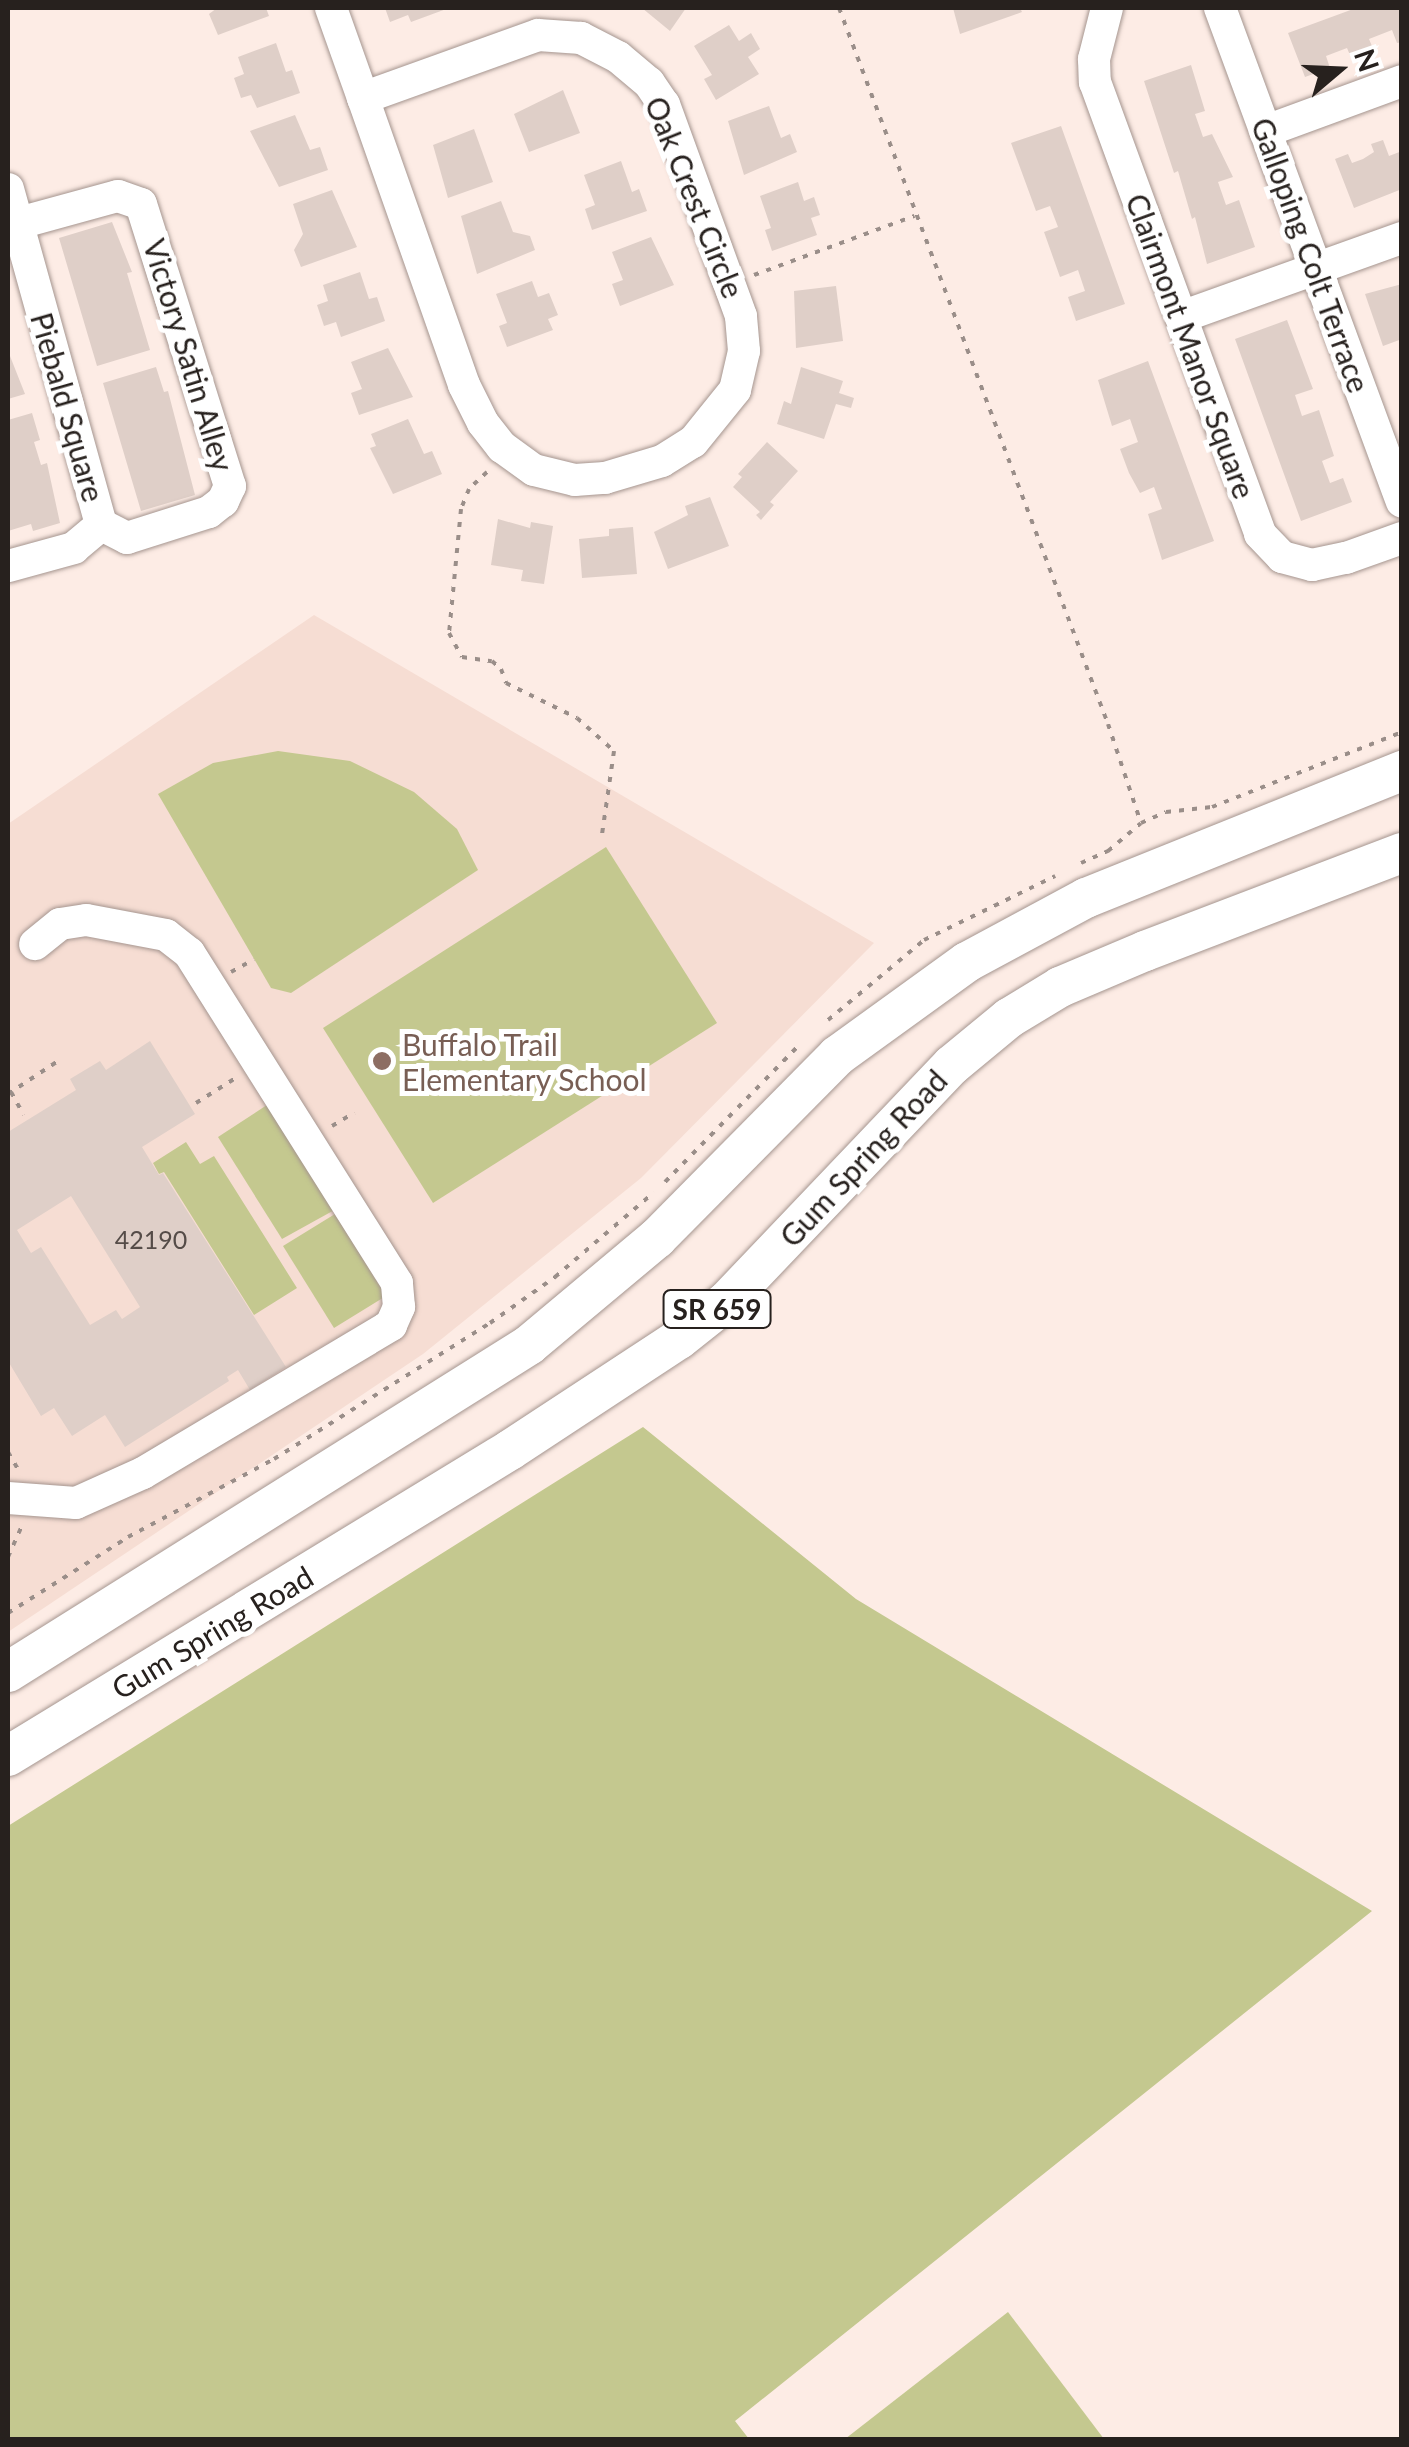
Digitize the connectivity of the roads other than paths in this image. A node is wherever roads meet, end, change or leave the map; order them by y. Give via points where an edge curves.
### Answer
1 (332, 8) edge
2 (1107, 8) edge
3 (1220, 8) edge
4 (1402, 81) edge
5 (363, 98) junction
6 (1266, 131) junction
7 (8, 189) edge
8 (12, 225) edge
9 (1402, 238) edge
10 (1315, 270) junction
11 (1181, 317) junction
12 (1402, 502) edge
13 (101, 525) junction
14 (1402, 538) edge
15 (8, 566) edge
16 (1402, 770) edge
17 (1402, 853) edge
18 (35, 944) dead end
19 (8, 1492) edge
20 (8, 1672) edge
21 (8, 1756) edge

1 - 5 street, Oak Crest Circle
2 - 11 street, Clairmont Manor Square via 1095,82
3 - 6 street, Galloping Colt Terrace
4 - 6 street
5 - 5 street, Oak Crest Circle via 464,384 483,423 509,452 534,470 574,480 662,461 693,442 735,390 744,351 732,284 664,105 649,83 581,38 538,35
6 - 10 street, Galloping Colt Terrace
7 - 8 street, Piebald Square
8 - 13 street, Piebald Square
8 - 13 street, Victory Satin Alley via 118,196 141,204 230,486 210,512 127,538
9 - 10 street
10 - 11 street
10 - 12 street, Galloping Colt Terrace
11 - 14 street, Clairmont Manor Square via 1253,517 1270,547 1312,565
13 - 15 street, Piebald Square via 74,548
16 - 20 main road, SR 659 via 1086,898 967,962 837,1056 657,1238 529,1345
17 - 21 main road, Gum Spring Road / SR 659 via 1145,951 1060,987 1009,1018 952,1065 726,1301 679,1339 510,1450
18 - 19 street via 60,924 86,920 166,935 190,953 398,1283 399,1307 390,1325 143,1474 76,1503

